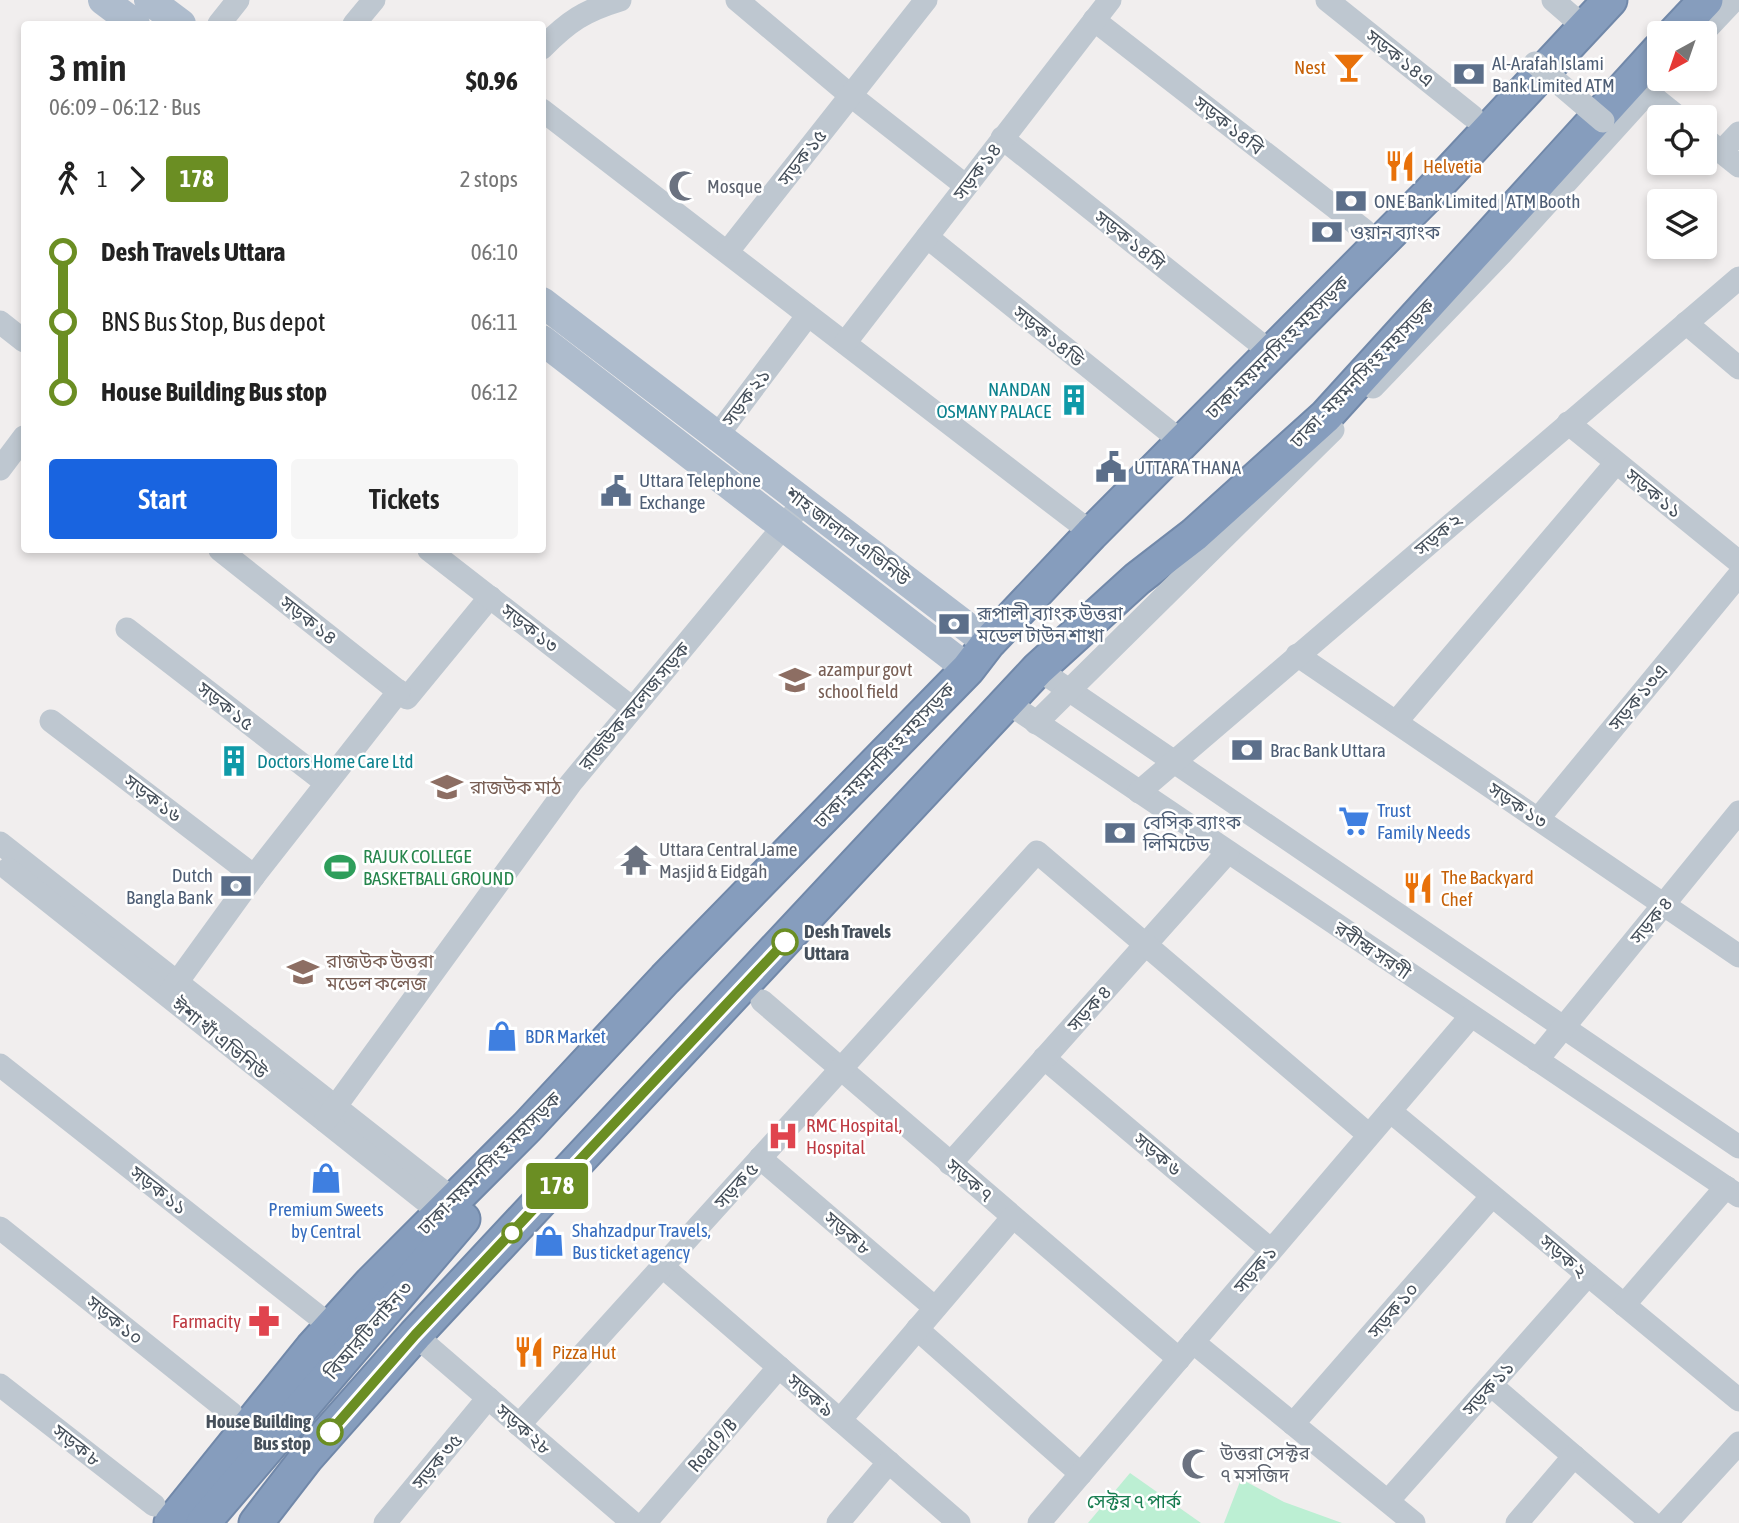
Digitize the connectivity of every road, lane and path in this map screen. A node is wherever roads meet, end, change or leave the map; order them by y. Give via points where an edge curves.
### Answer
1 (103, 0) edge
2 (149, 0) edge
3 (238, 0) edge
4 (374, 0) edge
5 (737, 0) edge
6 (926, 0) edge
7 (1110, 0) edge
8 (1327, 0) edge
9 (1553, 0) edge
10 (1610, 0) edge
11 (1706, 0) edge
12 (1734, 0) edge
13 (605, 2) edge
14 (1094, 20) junction
15 (131, 21) edge
16 (177, 21) edge
17 (221, 21) edge
18 (356, 21) edge
19 (1686, 21) edge
20 (1714, 21) edge
21 (1584, 27) junction
22 (546, 44) edge
23 (1535, 63) dead end
24 (1647, 63) edge
25 (1649, 91) edge
26 (850, 95) junction
27 (546, 113) edge
28 (1472, 116) dead end
29 (1603, 121) dead end
30 (1739, 133) edge
31 (1002, 138) junction
32 (1717, 143) edge
33 (1717, 148) edge
34 (1739, 166) edge
35 (966, 186) junction
36 (1364, 230) dead end
37 (927, 237) junction
38 (728, 251) junction
39 (1739, 278) edge
40 (546, 305) edge
41 (0, 322) edge
42 (1686, 323) junction
43 (21, 339) edge
44 (1258, 342) dead end
45 (845, 343) junction
46 (546, 347) edge
47 (1739, 368) edge
48 (742, 403) junction
49 (1568, 424) junction
50 (1171, 434) dead end
51 (718, 436) junction
52 (21, 442) edge
53 (1616, 463) junction
54 (0, 469) edge
55 (804, 502) junction
56 (784, 527) junction
57 (1083, 527) dead end
58 (224, 553) edge
59 (433, 553) edge
60 (1739, 562) edge
61 (1739, 575) edge
62 (490, 597) junction
63 (127, 629) dead end
64 (988, 643) junction
65 (1297, 654) junction
66 (968, 669) junction
67 (1038, 669) junction
68 (1069, 690) junction
69 (399, 691) junction
70 (1008, 704) junction
71 (631, 707) junction
72 (51, 721) dead end
73 (1395, 722) junction
74 (1036, 723) junction
75 (1172, 761) junction
76 (326, 783) junction
77 (1139, 792) junction
78 (1739, 812) edge
79 (1538, 819) junction
80 (0, 843) edge
81 (1228, 852) junction
82 (0, 863) edge
83 (254, 876) junction
84 (1664, 904) junction
85 (1146, 945) junction
86 (1739, 956) edge
87 (173, 988) junction
88 (762, 1001) dead end
89 (1471, 1016) junction
90 (1563, 1027) junction
91 (1044, 1058) junction
92 (1537, 1060) junction
93 (0, 1065) edge
94 (841, 1069) junction
95 (1390, 1111) junction
96 (330, 1114) junction
97 (536, 1133) junction
98 (1369, 1135) junction
99 (1739, 1147) edge
100 (760, 1158) junction
101 (950, 1164) junction
102 (1732, 1192) edge
103 (1493, 1196) junction
104 (446, 1207) junction
105 (1013, 1217) junction
106 (0, 1227) edge
107 (1271, 1250) junction
108 (662, 1266) junction
109 (1588, 1275) junction
110 (1624, 1305) junction
111 (935, 1308) junction
112 (318, 1316) dead end
113 (917, 1329) junction
114 (415, 1335) junction
115 (1186, 1350) junction
116 (779, 1367) junction
117 (0, 1385) edge
118 (1491, 1385) junction
119 (488, 1398) junction
120 (1739, 1400) edge
121 (231, 1413) dead end
122 (840, 1420) junction
123 (1293, 1424) junction
124 (519, 1425) junction
125 (1739, 1443) edge
126 (1574, 1457) junction
127 (889, 1462) junction
128 (1081, 1474) junction
129 (1388, 1501) junction
130 (162, 1514) edge
131 (388, 1522) edge
132 (1410, 1522) edge
133 (203, 1523) edge
134 (256, 1523) edge
135 (633, 1523) edge
136 (645, 1523) edge
137 (838, 1523) edge
138 (959, 1523) edge
139 (1039, 1523) edge
140 (1517, 1523) edge
141 (1652, 1523) edge
142 (1666, 1523) edge

1 - 15 main road
2 - 16 main road
3 - 17 street
4 - 18 street
5 - 26 street
6 - 26 street, সড়ক ১৫
7 - 14 street, সড়ক ১৪
8 - 28 street, সড়ক ১৪এ
9 - 21 street
10 - 21 highway, ঢাকা-ময়মনসিংহ মহাসড়ক
11 - 19 highway
12 - 20 street
13 - 22 street via 568,22
14 - 31 street, সড়ক ১৪
14 - 36 street, সড়ক ১৪বি
21 - 64 highway, ঢাকা-ময়মনসিংহ মহাসড়ক via 1427,196 1149,474
23 - 29 street, bridge
24 - 67 highway, ঢাকা - ময়মনসিংহ মহাসড়ক via 1326,416
25 - 68 street via 1502,253 1268,496
26 - 35 street
26 - 38 street, সড়ক ১৫
27 - 38 street, সড়ক ২১
30 - 32 street
31 - 35 street, সড়ক ১৪
31 - 44 street, সড়ক ১৪সি
33 - 34 street
35 - 37 street, সড়ক ১৪
37 - 45 street, সড়ক ১৪
37 - 50 street, সড়ক ১৪ডি
38 - 48 street, সড়ক ২১ via 808,315
39 - 42 street, সড়ক ২
40 - 51 main road, শাহ জালাল এভিনিউ
41 - 43 street
42 - 47 street
42 - 49 street, সড়ক ২
45 - 48 street, সড়ক ২১ via 808,315
45 - 57 street, সড়ক ২১
46 - 56 main road, শাহ জালাল এভিনিউ
48 - 51 street, সড়ক ২১
49 - 53 street, সড়ক ১১
49 - 65 street, সড়ক ২
51 - 55 main road, শাহ জালাল এভিনিউ
52 - 54 street
53 - 60 street, সড়ক ১১
53 - 73 street
55 - 56 street, রাজউক কলেজ সড়ক
55 - 64 main road, শাহ জালাল এভিনিউ
56 - 66 main road, শাহ জালাল এভিনিউ
56 - 71 street, রাজউক কলেজ সড়ক
58 - 69 street, সড়ক ১৪
59 - 62 street, সড়ক ১৩
61 - 79 street, সড়ক ১৩এ
62 - 69 street via 407,698
62 - 71 street, সড়ক ১৩
63 - 76 street, সড়ক ১৫
64 - 66 highway, ঢাকা-ময়মনসিংহ মহাসড়ক
65 - 73 street, সড়ক ১৩
65 - 75 street, সড়ক ২
66 - 97 highway, ঢাকা-ময়মনসিংহ মহাসড়ক via 665,979
67 - 68 street
67 - 70 highway
68 - 74 street
68 - 75 street
69 - 76 street
70 - 74 street, রবীন্দ্র সরণী
70 - 114 highway
71 - 96 street, রাজউক কলেজ সড়ক via 570,783
72 - 83 street, সড়ক ১৬
73 - 79 street, সড়ক ১৩
74 - 77 street, রবীন্দ্র সরণী
75 - 77 street, সড়ক ২
75 - 90 street
76 - 83 street
77 - 81 street, রবীন্দ্র সরণী
78 - 84 street, সড়ক ৪
79 - 84 street, সড়ক ১৩
80 - 87 street
81 - 85 street, সড়ক ৪
81 - 89 street, রবীন্দ্র সরণী
82 - 87 street, ঈশা খাঁ এভিনিউ
83 - 87 street
84 - 86 street, সড়ক ১৩
84 - 90 street, সড়ক ৪
85 - 91 street, সড়ক ৪
85 - 94 street, সড়ক ৫ via 1037,852
85 - 98 street
87 - 96 street, ঈশা খাঁ এভিনিউ
88 - 94 street, সড়ক ৭
89 - 92 street, রবীন্দ্র সরণী
89 - 95 street, সড়ক ১
90 - 92 street, সড়ক ৪
90 - 99 street
91 - 101 street, সড়ক ৪
91 - 107 street, সড়ক ৬
92 - 102 street, রবীন্দ্র সরণী
93 - 112 street, সড়ক ১১
94 - 100 street, সড়ক ৫
94 - 101 street, সড়ক ৭
95 - 98 street, সড়ক ১
95 - 103 street, সড়ক ২
96 - 104 street, ঈশা খাঁ এভিনিউ via 433,1207
97 - 104 highway, ঢাকা-ময়মনসিংহ মহাসড়ক
97 - 133 highway, বিআরটি লাইন ৩
98 - 107 street, সড়ক ১
100 - 108 street, সড়ক ৫
100 - 111 street, সড়ক ৮
101 - 105 street, সড়ক ৭
102 - 110 street
103 - 109 street, সড়ক ২
103 - 123 street, সড়ক ১০
104 - 130 highway, ঢাকা-ময়মনসিংহ মহাসড়ক
105 - 111 street
105 - 115 street, সড়ক ৭
106 - 121 street, সড়ক ১০
107 - 115 street, সড়ক ১
108 - 116 street, সড়ক ৯
108 - 124 street, সড়ক ৫
109 - 110 street, সড়ক ২
109 - 118 street, সড়ক ১১
110 - 120 street, সড়ক ২
111 - 113 street
113 - 122 street
113 - 128 street
114 - 119 street, সড়ক ২৮
114 - 134 highway via 307,1457
115 - 123 street
115 - 128 street, সড়ক ১
116 - 122 street, সড়ক ৯
116 - 136 street, Road 9/B
117 - 130 street, সড়ক ৮
118 - 126 street
118 - 129 street, সড়ক ১১
119 - 124 street, সড়ক ২৮
119 - 131 street, সড়ক ৩৫
122 - 127 street, সড়ক ৯
123 - 129 street
124 - 135 street, সড়ক ২৮
125 - 142 street
126 - 140 street
126 - 141 street
127 - 137 street
127 - 138 street, সড়ক ৯
128 - 139 street, সড়ক ১
129 - 132 street

